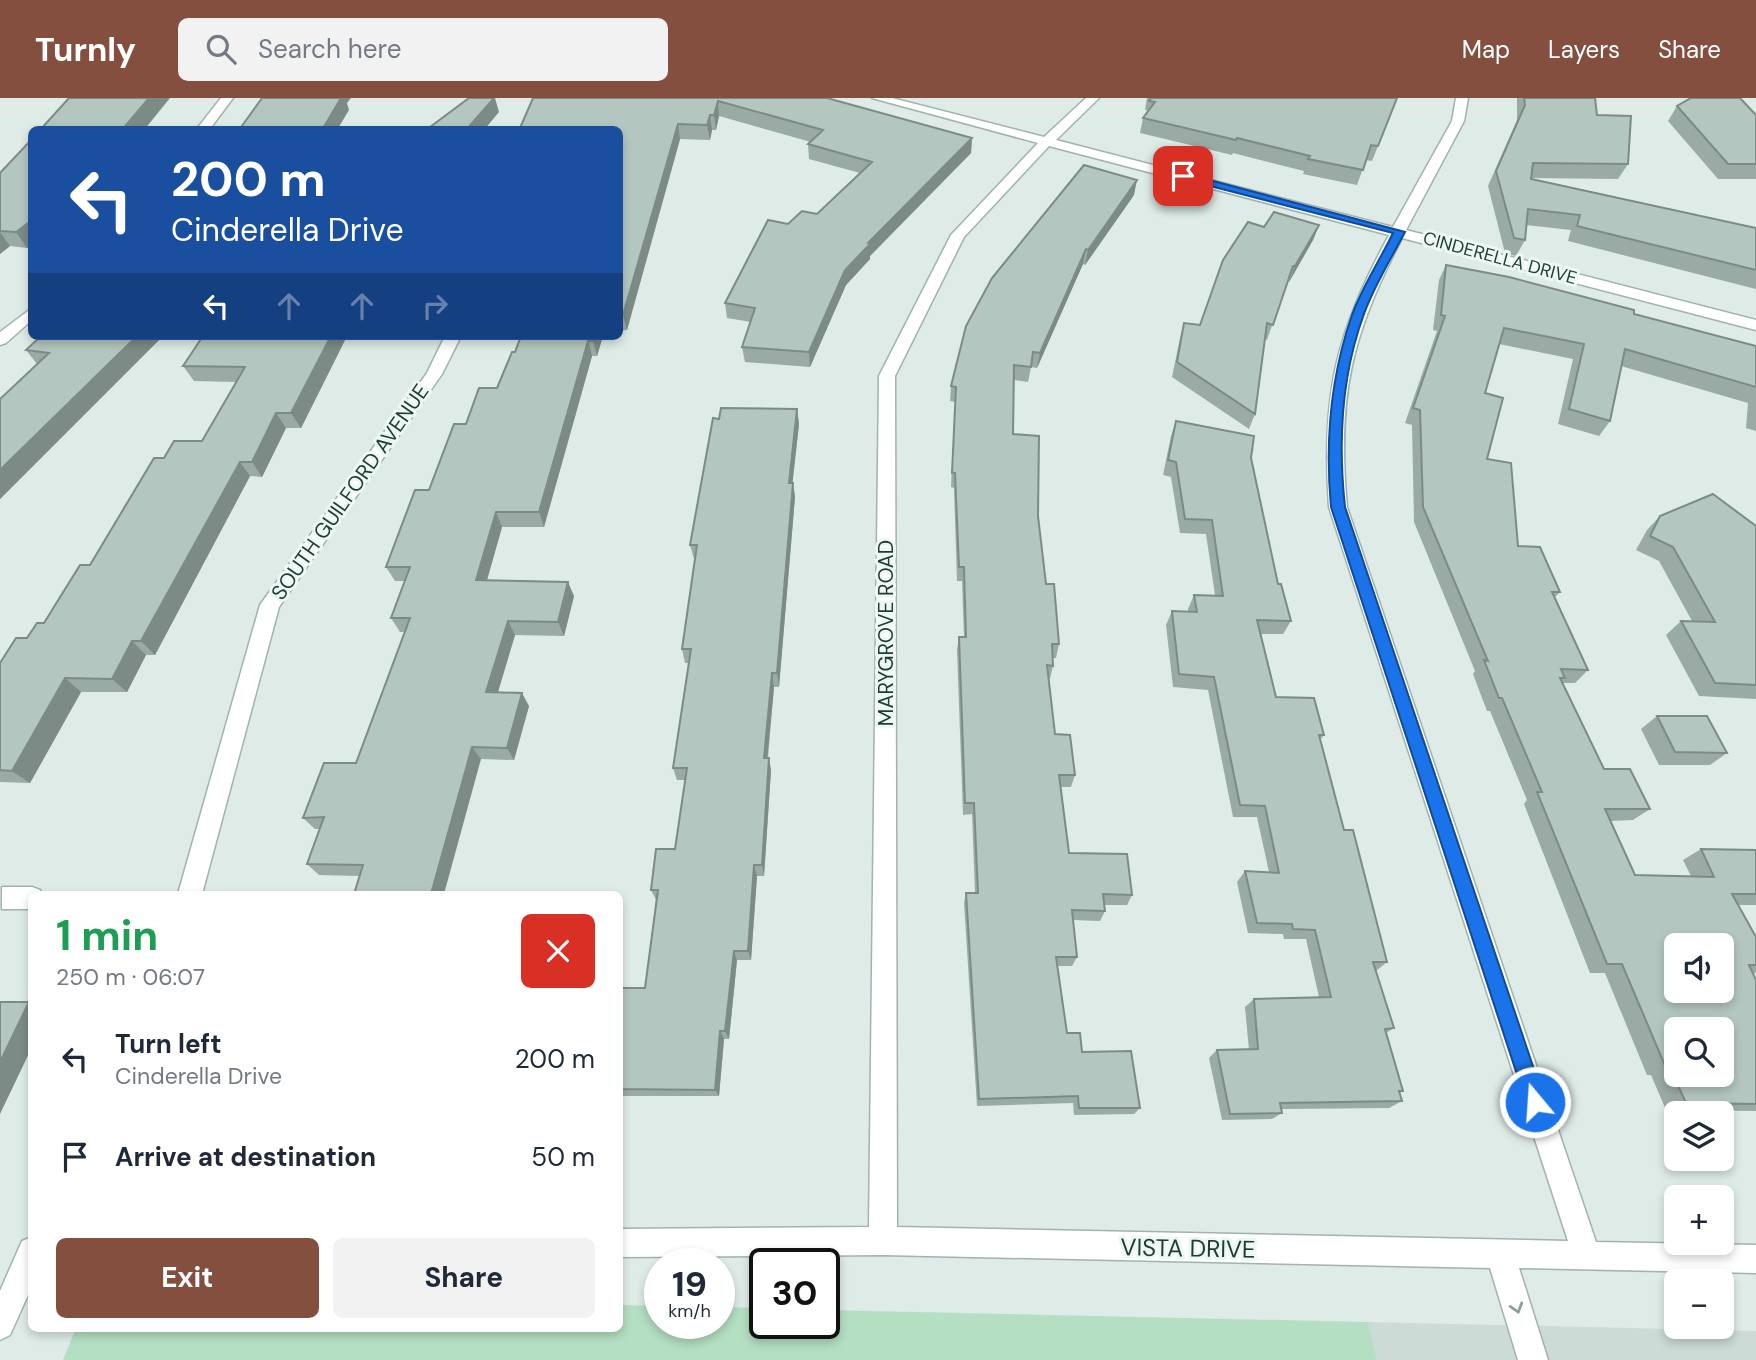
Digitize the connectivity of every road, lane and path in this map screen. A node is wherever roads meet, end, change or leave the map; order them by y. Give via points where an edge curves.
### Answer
1 (227, 98) edge
2 (878, 98) edge
3 (1093, 98) edge
4 (1462, 98) edge
5 (205, 126) edge
6 (1047, 141) junction
7 (1400, 232) junction
8 (28, 316) edge
9 (1756, 325) edge
10 (0, 340) edge
11 (451, 340) edge
12 (191, 891) edge
13 (2, 898) dead end
14 (28, 898) edge
15 (883, 1241) junction
16 (623, 1243) edge
17 (1501, 1255) junction
18 (1587, 1257) junction
19 (1756, 1259) edge
20 (28, 1260) edge
21 (0, 1325) edge
22 (1533, 1360) edge

1 - 5 street
2 - 6 street, CINDERELLA DRIVE
3 - 6 street, MARYGROVE ROAD
4 - 7 street via 1458,121
6 - 7 street, CINDERELLA DRIVE
6 - 15 street, MARYGROVE ROAD via 958,235 887,376
7 - 9 street, CINDERELLA DRIVE
7 - 18 street via 1358,313 1340,379 1333,457 1338,507
8 - 10 street
11 - 12 street, SOUTH GUILFORD AVENUE via 435,374 270,605
13 - 14 street
15 - 16 street, VISTA DRIVE
15 - 17 street, VISTA DRIVE
17 - 18 street, VISTA DRIVE
17 -> 22 street
18 - 19 street, VISTA DRIVE
20 - 21 street

